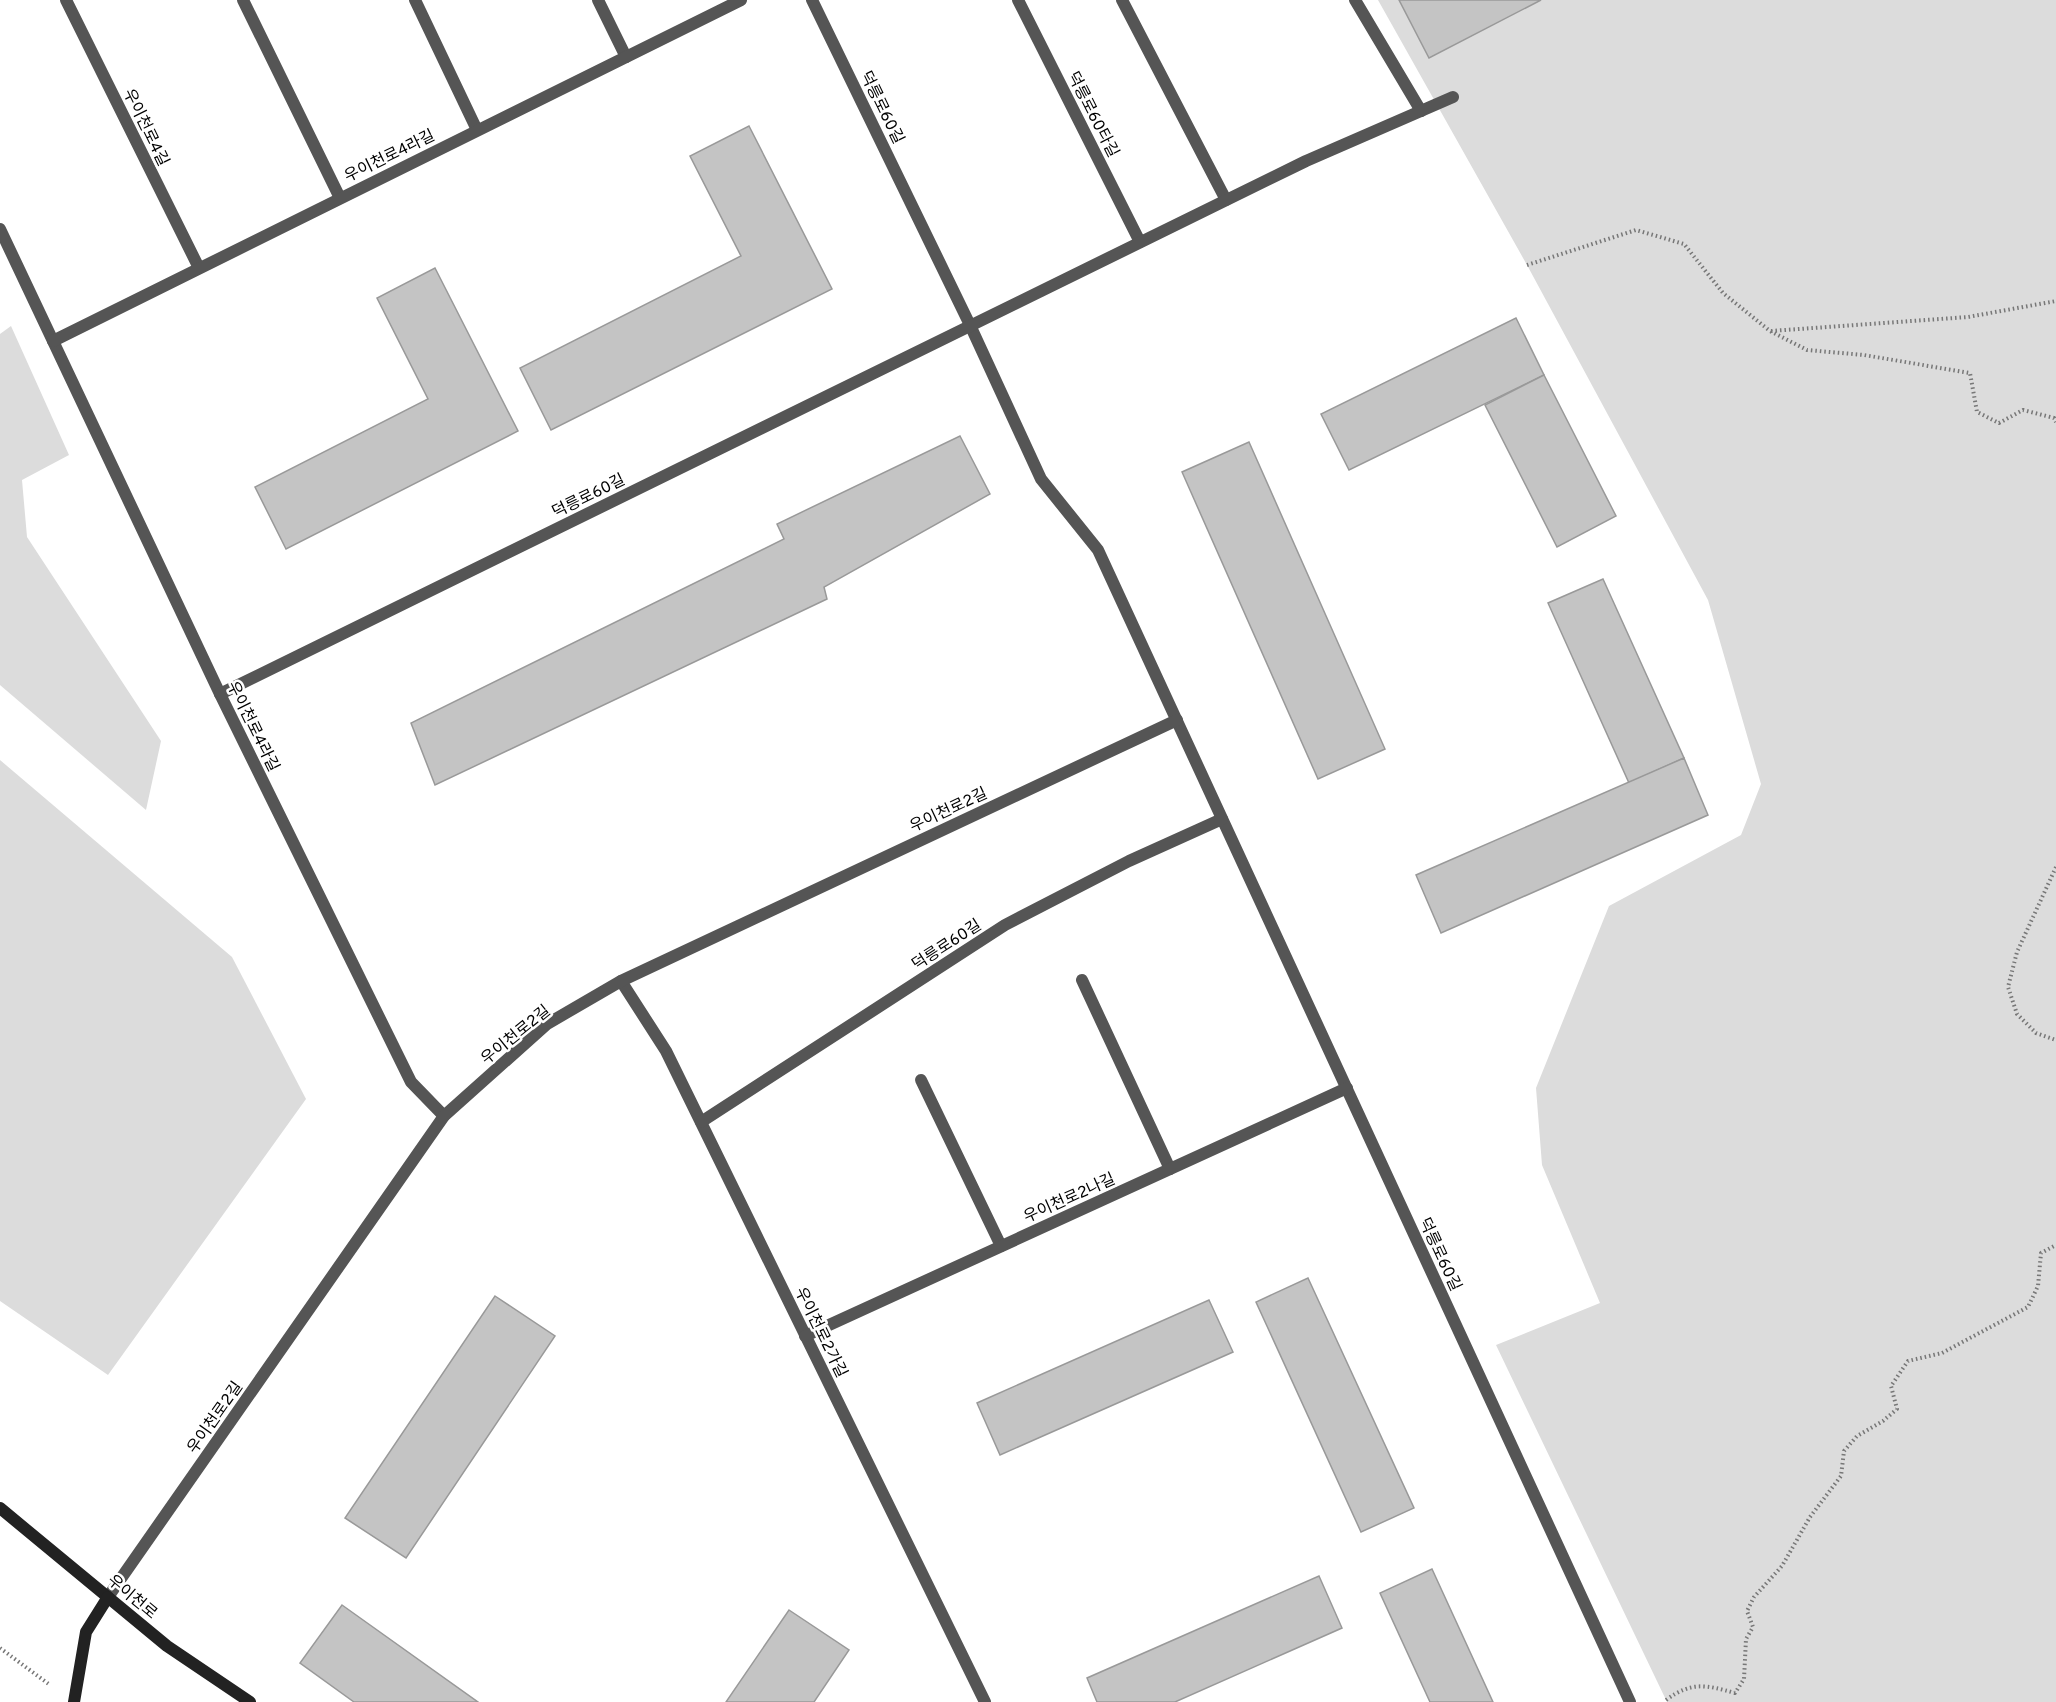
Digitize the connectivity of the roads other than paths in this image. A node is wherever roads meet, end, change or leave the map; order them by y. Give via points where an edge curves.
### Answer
1 (66, 0) edge
2 (243, 0) edge
3 (415, 0) edge
4 (597, 0) edge
5 (741, 0) edge
6 (812, 0) edge
7 (1018, 0) edge
8 (1122, 0) edge
9 (1355, 0) edge
10 (626, 57) junction
11 (1454, 97) dead end
12 (1421, 111) junction
13 (477, 130) junction
14 (340, 198) junction
15 (1226, 200) junction
16 (0, 229) edge
17 (1140, 242) junction
18 (199, 268) junction
19 (970, 325) junction
20 (52, 341) junction
21 (220, 694) junction
22 (1177, 720) junction
23 (1222, 819) junction
24 (1082, 980) dead end
25 (621, 981) junction
26 (921, 1080) dead end
27 (1347, 1088) junction
28 (444, 1116) junction
29 (701, 1122) junction
30 (1170, 1169) junction
31 (1001, 1246) junction
32 (805, 1336) junction
33 (0, 1508) edge
34 (108, 1598) junction
35 (74, 1702) edge
36 (250, 1702) edge
37 (985, 1702) edge
38 (1630, 1702) edge

1 - 18 street, 우이천로4길
2 - 14 street
3 - 13 street
4 - 10 street
5 - 10 street, 우이천로4라길
6 - 19 street, 덕릉로60길
7 - 17 street, 덕릉로60타길
8 - 15 street
9 - 12 street
10 - 13 street, 우이천로4라길
11 - 12 street
12 - 15 street
13 - 14 street, 우이천로4라길
14 - 18 street, 우이천로4라길
15 - 17 street
16 - 20 street, 우이천로4라길
17 - 19 street
18 - 20 street, 우이천로4라길
19 - 21 street, 덕릉로60길
19 - 22 street, 덕릉로60길 via 1041,479 1098,550
20 - 21 street, 우이천로4라길
21 - 28 street, 우이천로4라길 via 411,1082
22 - 23 street, 덕릉로60길
22 - 25 street, 우이천로2길
23 - 27 street, 덕릉로60길
23 - 29 street, 덕릉로60길 via 1129,861 1005,925
24 - 30 street
25 - 28 street, 우이천로2길 via 547,1024
25 - 29 street, 우이천로2가길 via 666,1051
26 - 31 street
27 - 30 street, 우이천로2나길
27 - 38 street, 덕릉로60길
28 - 34 street, 우이천로2길
29 - 32 street, 우이천로2가길
30 - 31 street, 우이천로2나길
31 - 32 street, 우이천로2나길
32 - 37 street, 우이천로2가길
33 - 34 street, 우이천로
34 - 35 street via 86,1632
34 - 36 street, 우이천로 via 167,1646

